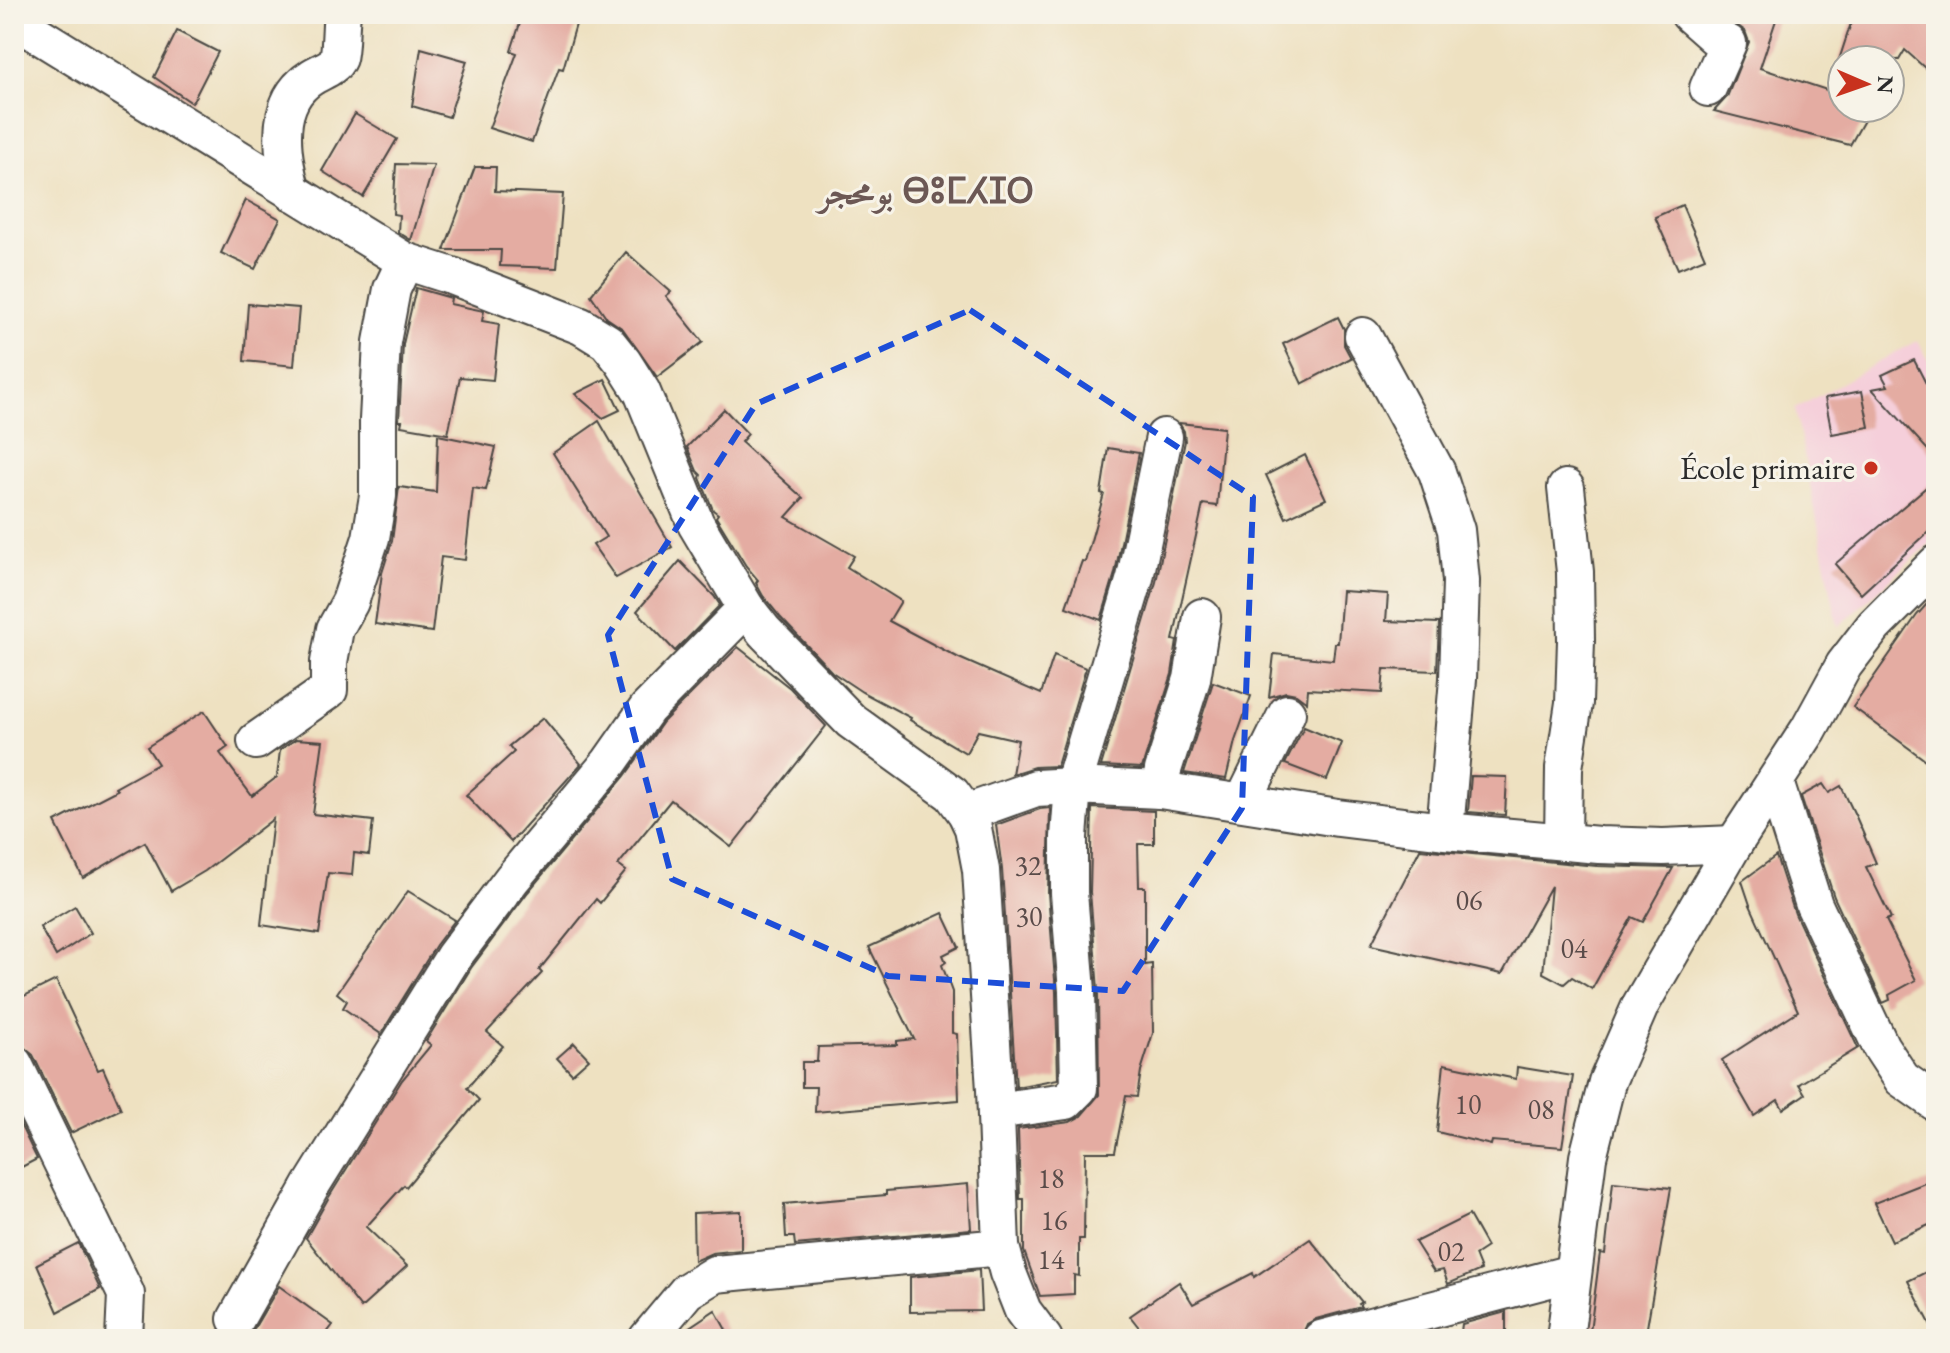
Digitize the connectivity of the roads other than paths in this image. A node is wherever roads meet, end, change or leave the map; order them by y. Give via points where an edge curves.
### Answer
1 (342, 14) edge
2 (1689, 14) edge
3 (14, 20) edge
4 (1708, 88) dead end
5 (292, 192) junction
6 (405, 261) junction
7 (1363, 336) dead end
8 (1164, 437) dead end
9 (1566, 488) dead end
10 (1936, 564) edge
11 (746, 608) junction
12 (1202, 617) dead end
13 (1287, 713) dead end
14 (256, 741) dead end
15 (1775, 782) junction
16 (1073, 786) junction
17 (1160, 790) junction
18 (1243, 802) junction
19 (966, 813) junction
20 (1445, 831) junction
21 (1563, 842) junction
22 (1734, 844) junction
23 (14, 1064) edge
24 (1936, 1103) edge
25 (996, 1111) junction
26 (1001, 1247) junction
27 (1572, 1273) junction
28 (236, 1319) dead end
29 (124, 1339) edge
30 (647, 1339) edge
31 (1044, 1339) edge
32 (1321, 1339) edge
33 (1565, 1339) edge

1 - 5 street via 338,58 288,101 282,136
2 - 4 street via 1728,43
3 - 5 street
5 - 6 street
6 - 11 street via 581,326 607,342 642,392 696,524
6 - 14 street via 392,289 382,342 378,496 371,538 350,602 335,629 329,690
7 - 20 street via 1437,472 1456,530 1461,581 1458,679
8 - 16 street via 1135,578
9 - 21 street via 1576,640
10 - 15 street via 1874,626 1844,665
11 - 19 street via 851,721 952,794
11 - 28 street via 647,709 454,956 311,1186
12 - 17 street via 1192,679
13 - 18 street
15 - 22 street
15 - 24 street via 1814,905 1881,1047 1902,1079
16 - 17 street
16 - 19 street via 1036,788
16 - 25 street via 1069,893 1079,1088 1066,1101
17 - 18 street
18 - 20 street
19 - 25 street via 981,870
20 - 21 street
21 - 22 street
22 - 27 street via 1641,1004 1607,1082 1588,1157
23 - 29 street via 126,1294
25 - 26 street
26 - 30 street via 715,1274 687,1291
26 - 31 street via 1023,1311
27 - 32 street
27 - 33 street

